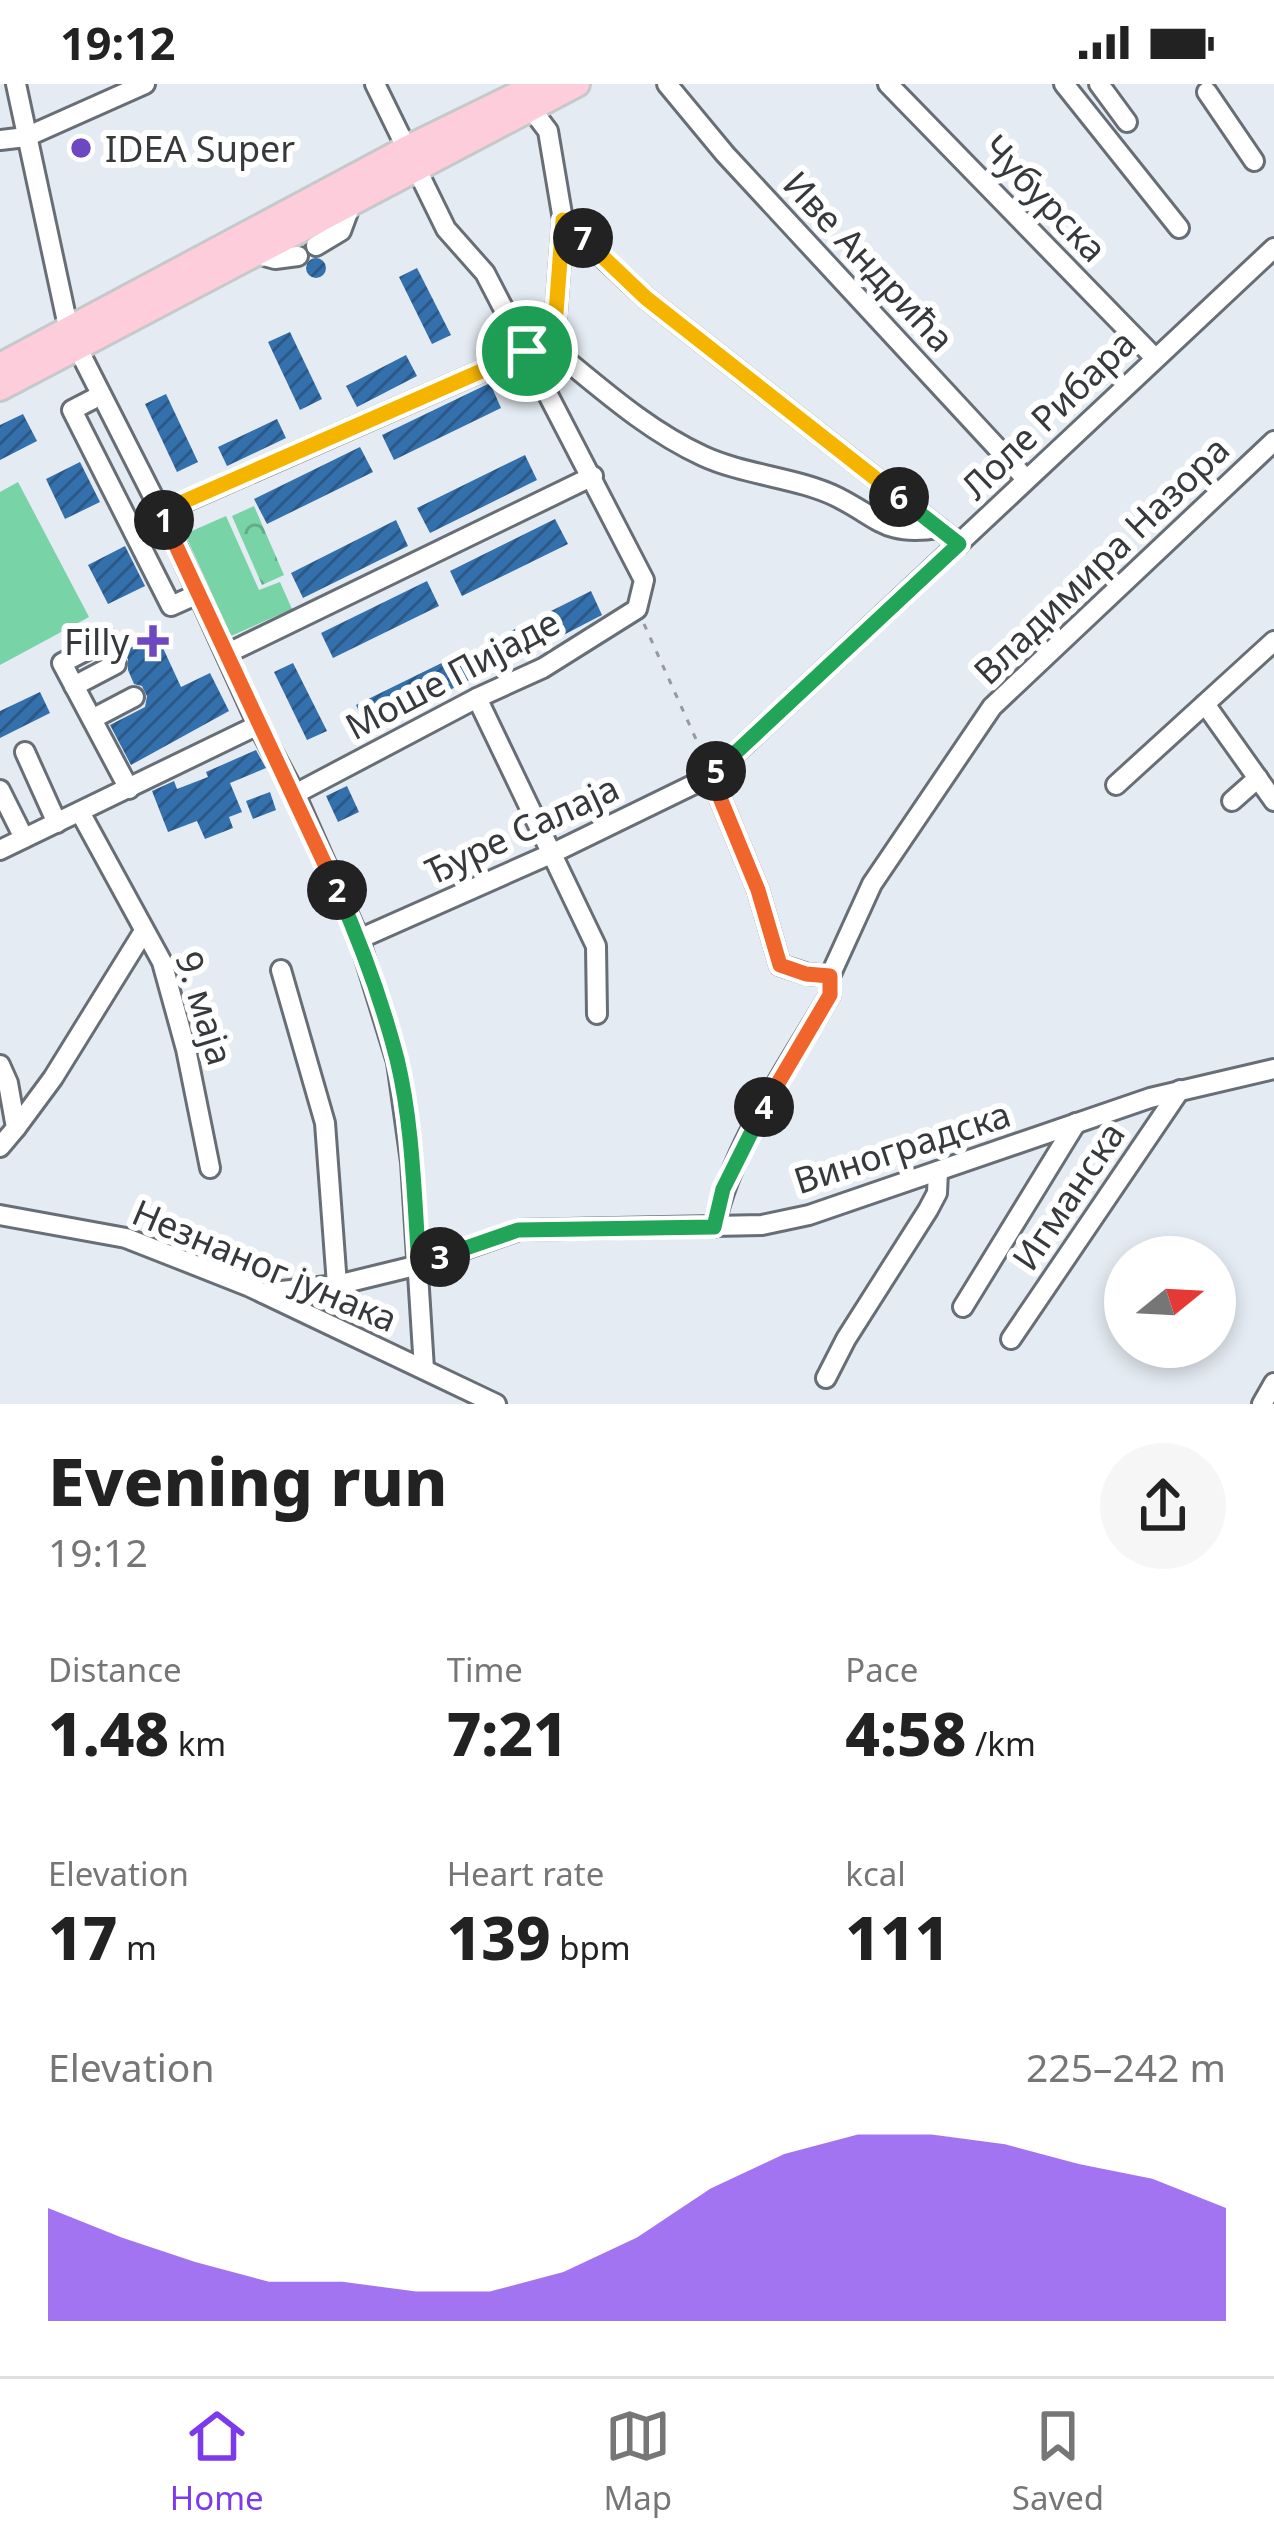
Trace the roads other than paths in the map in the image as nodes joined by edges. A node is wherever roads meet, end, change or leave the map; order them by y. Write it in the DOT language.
graph roads {
  1 [pos="16,84"];
  2 [pos="145,84"];
  3 [pos="375,84"];
  4 [pos="577,84"];
  5 [pos="668,84"];
  6 [pos="888,84"];
  7 [pos="1064,84"];
  8 [pos="1099,84"];
  9 [pos="1208,88"];
  10 [pos="526,94"];
  11 [pos="1127,122"];
  12 [pos="26,137"];
  13 [pos="0,140"];
  14 [pos="411,158"];
  15 [pos="1254,161"];
  16 [pos="351,204"];
  17 [pos="563,220"];
  18 [pos="1179,228"];
  19 [pos="1274,248"];
  20 [pos="256,254"];
  21 [pos="73,339"];
  22 [pos="536,347"];
  23 [pos="1154,357"];
  24 [pos="0,366"];
  25 [pos="0,388"];
  26 [pos="101,395"];
  27 [pos="1274,441"];
  28 [pos="593,476"];
  29 [pos="1026,479"];
  30 [pos="160,512"];
  31 [pos="939,528"];
  32 [pos="959,544"];
  33 [pos="198,594"];
  34 [pos="108,638"];
  35 [pos="1274,641"];
  36 [pos="226,654"];
  37 [pos="116,664"];
  38 [pos="74,686"];
  39 [pos="134,697"];
  40 [pos="477,698"];
  41 [pos="1205,704"];
  42 [pos="92,719"];
  43 [pos="258,725"];
  44 [pos="25,752"];
  45 [pos="711,776"];
  46 [pos="1258,778"];
  47 [pos="1116,785"];
  48 [pos="129,789"];
  49 [pos="0,790"];
  50 [pos="296,794"];
  51 [pos="1232,800"];
  52 [pos="1274,800"];
  53 [pos="80,812"];
  54 [pos="57,823"];
  55 [pos="23,838"];
  56 [pos="0,850"];
  57 [pos="554,853"];
  58 [pos="144,931"];
  59 [pos="358,939"];
  60 [pos="281,970"];
  61 [pos="830,976"];
  62 [pos="597,1014"];
  63 [pos="0,1065"];
  64 [pos="1274,1069"];
  65 [pos="1180,1090"];
  66 [pos="1076,1123"];
  67 [pos="16,1128"];
  68 [pos="0,1147"];
  69 [pos="210,1168"];
  70 [pos="938,1171"];
  71 [pos="0,1215"];
  72 [pos="714,1227"];
  73 [pos="419,1265"];
  74 [pos="337,1286"];
  75 [pos="262,1293"];
  76 [pos="963,1307"];
  77 [pos="1010,1340"];
  78 [pos="424,1369"];
  79 [pos="826,1378"];
  80 [pos="1274,1383"];
  81 [pos="496,1404"];
  82 [pos="1262,1404"];
  1 -- 12 [label="street"];
  2 -- 12 [label="street"];
  3 -- 14 [label="street"];
  4 -- 10 [label="main road"];
  5 -- 29 [label="street, Иве Андрића"];
  6 -- 23 [label="street, Чубурска"];
  7 -- 18 [label="street"];
  8 -- 11 [label="street"];
  9 -- 15 [label="street"];
  10 -- 14 [label="main road"];
  10 -- 17 [label="street"];
  12 -- 13 [label="street"];
  12 -- 21 [label="street"];
  14 -- 16 [label="main road"];
  14 -- 21 [label="main road"];
  14 -- 22 [label="street"];
  16 -- 20 [label="main road"];
  16 -- 20 [label="street"];
  17 -- 22 [label="street"];
  17 -- 31 [label="street"];
  19 -- 23 [label="street, Лоле Рибара"];
  20 -- 21 [label="main road"];
  21 -- 24 [label="main road"];
  21 -- 25 [label="main road"];
  21 -- 26 [label="street"];
  22 -- 28 [label="street"];
  22 -- 30 [label="street"];
  22 -- 31 [label="street"];
  23 -- 29 [label="street, Лоле Рибара"];
  26 -- 30 [label="street"];
  26 -- 33 [label="street"];
  27 -- 61 [label="street, Владимира Назора"];
  28 -- 36 [label="street"];
  28 -- 40 [label="street, Моше Пијаде"];
  29 -- 32 [label="street, Лоле Рибара"];
  30 -- 33 [label="street"];
  31 -- 32 [label="street"];
  32 -- 45 [label="street, Лоле Рибара"];
  33 -- 36 [label="street"];
  34 -- 38 [label="street"];
  35 -- 41 [label="street"];
  36 -- 43 [label="street"];
  37 -- 38 [label="street"];
  38 -- 42 [label="street"];
  39 -- 42 [label="street"];
  40 -- 50 [label="street, Моше Пијаде"];
  40 -- 57 [label="street"];
  41 -- 46 [label="street"];
  41 -- 47 [label="street"];
  42 -- 48 [label="street"];
  43 -- 48 [label="street"];
  43 -- 50 [label="street"];
  44 -- 54 [label="street"];
  45 -- 57 [label="street, Ђуре Салаја"];
  45 -- 61 [label="street"];
  46 -- 51 [label="street"];
  46 -- 52 [label="street"];
  48 -- 53 [label="street"];
  49 -- 55 [label="street"];
  50 -- 59 [label="street"];
  53 -- 54 [label="street"];
  53 -- 58 [label="street, 9. маја"];
  54 -- 55 [label="street"];
  55 -- 56 [label="street"];
  57 -- 59 [label="street, Ђуре Салаја"];
  57 -- 62 [label="street"];
  58 -- 67 [label="street"];
  58 -- 69 [label="street, 9. маја"];
  59 -- 73 [label="street"];
  60 -- 74 [label="street"];
  61 -- 72 [label="street, Владимира Назора"];
  63 -- 67 [label="street"];
  64 -- 65 [label="street, Виноградска"];
  65 -- 66 [label="street, Виноградска"];
  65 -- 77 [label="street, Игманска"];
  66 -- 70 [label="street, Виноградска"];
  66 -- 76 [label="street"];
  67 -- 68 [label="street"];
  70 -- 72 [label="street, Виноградска"];
  70 -- 79 [label="street"];
  71 -- 75 [label="street, Незнаног јунака"];
  72 -- 73 [label="street, Виноградска"];
  73 -- 74 [label="street, Виноградска"];
  73 -- 78 [label="street"];
  74 -- 75 [label="street, Виноградска"];
  75 -- 78 [label="street, Незнаног јунака"];
  78 -- 81 [label="street, Незнаног јунака"];
  80 -- 82 [label="street"];
}
